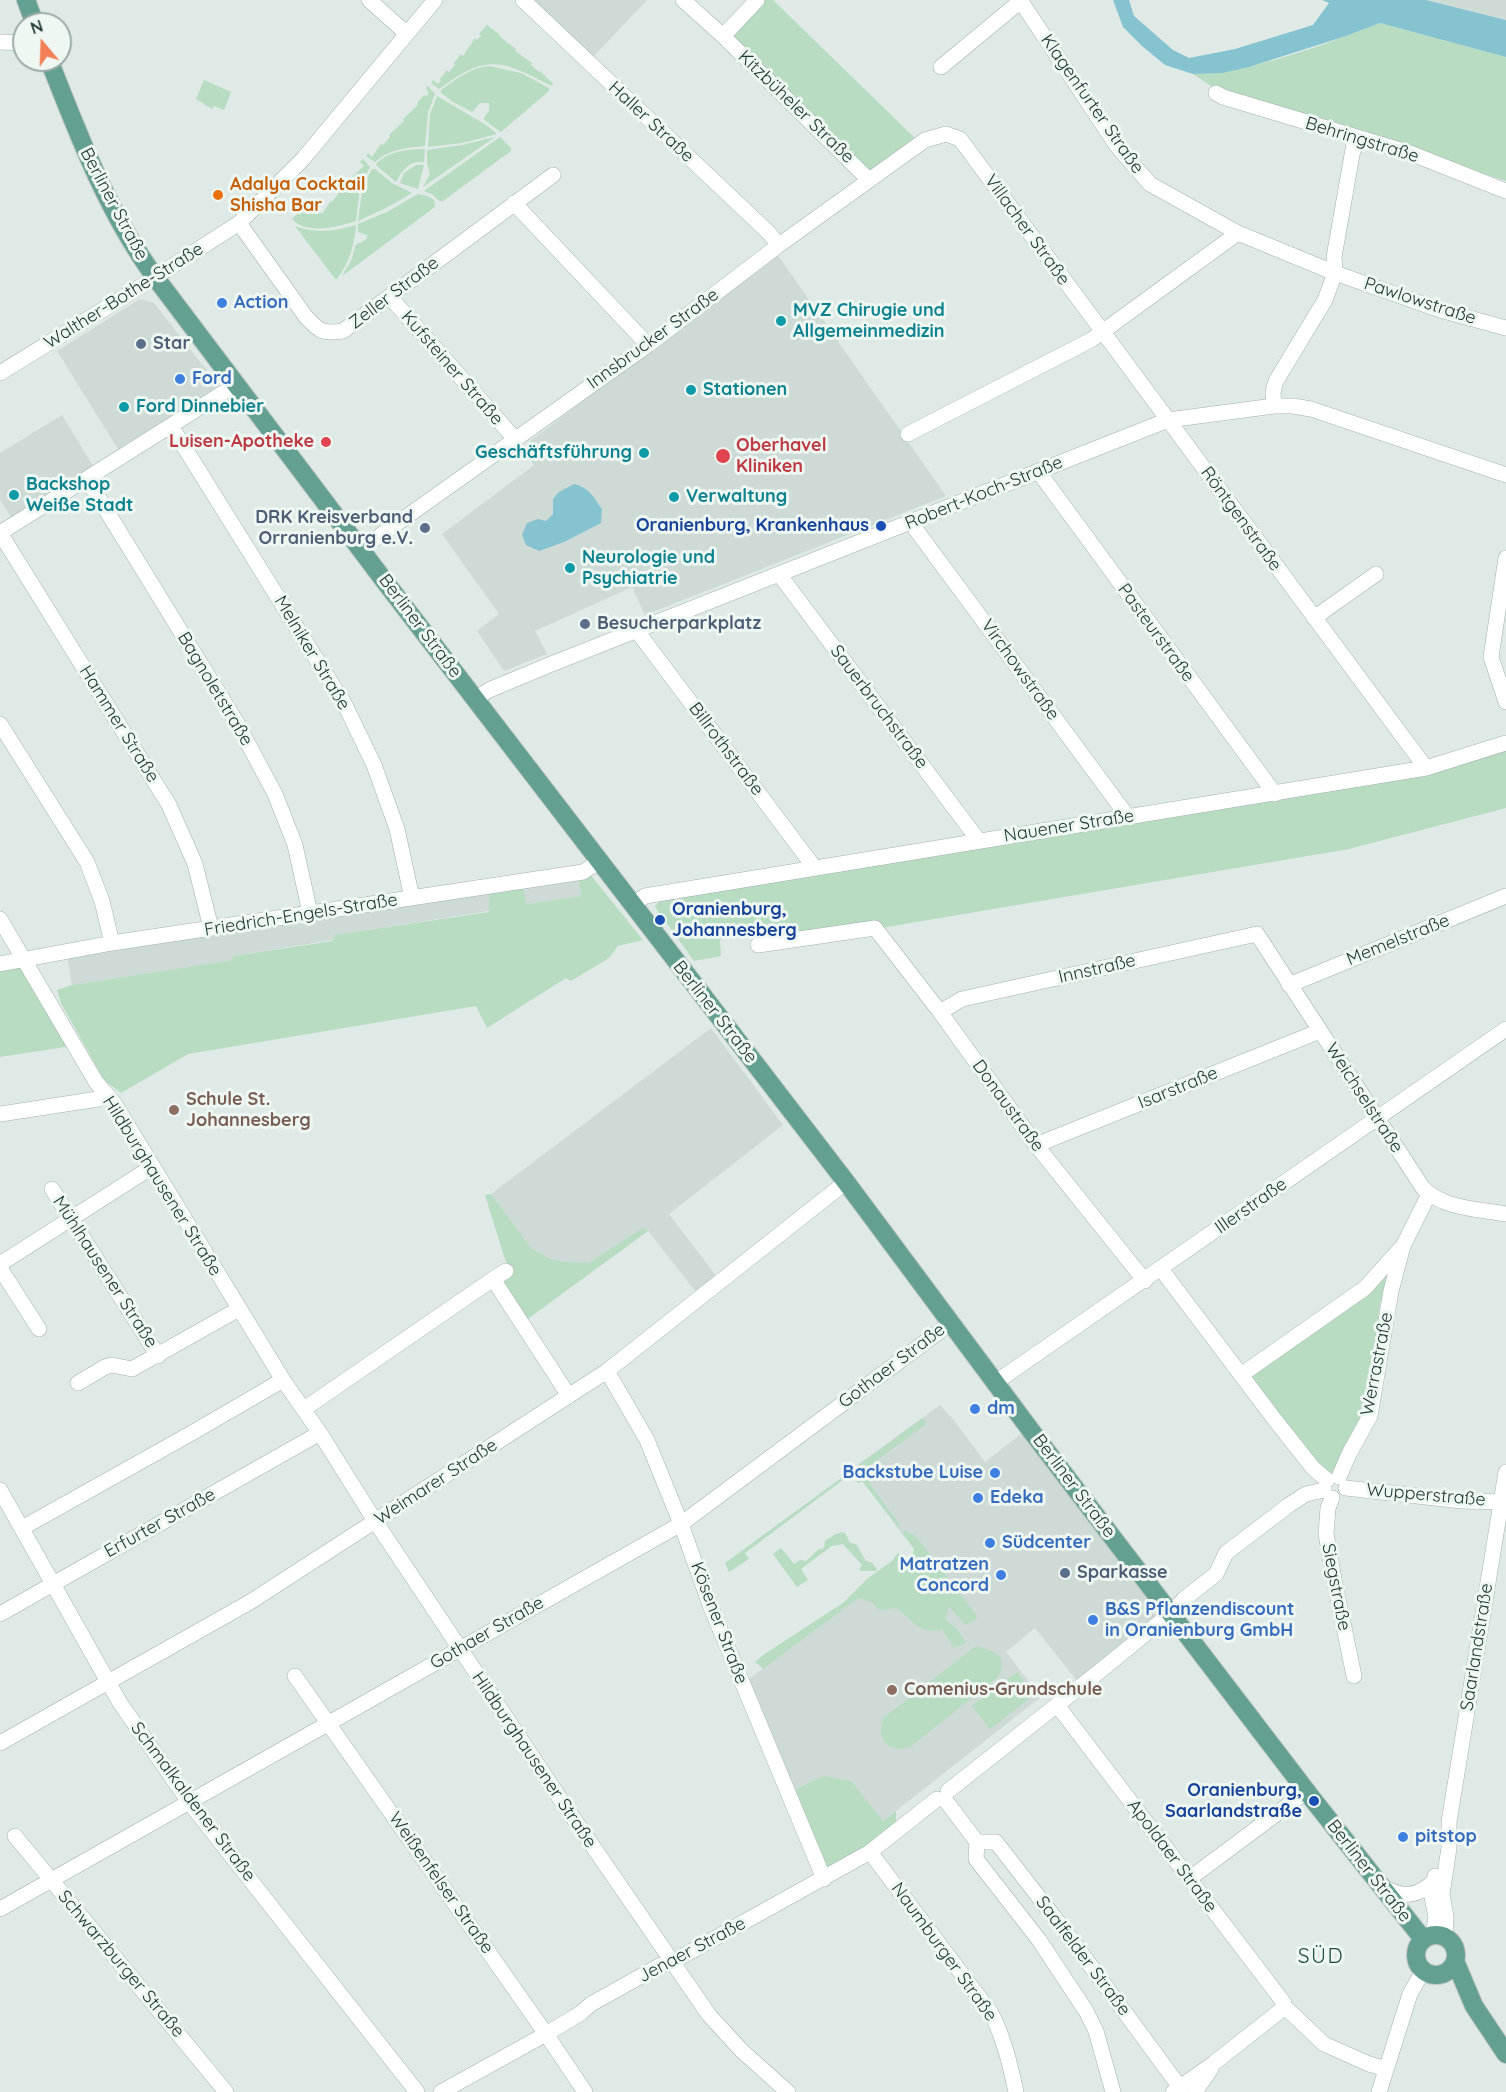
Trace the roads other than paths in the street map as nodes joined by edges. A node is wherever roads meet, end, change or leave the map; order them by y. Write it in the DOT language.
graph roads {
  1 [pos="369,0"];
  2 [pos="435,0"];
  3 [pos="523,0"];
  4 [pos="683,0"];
  5 [pos="757,0"];
  6 [pos="1021,0"];
  7 [pos="406,33"];
  8 [pos="723,36"];
  9 [pos="941,67"];
  10 [pos="54,72"];
  11 [pos="1216,93"];
  12 [pos="946,134"];
  13 [pos="1355,138"];
  14 [pos="553,175"];
  15 [pos="869,180"];
  16 [pos="1506,191"];
  17 [pos="514,203"];
  18 [pos="239,223"];
  19 [pos="1238,233"];
  20 [pos="779,245"];
  21 [pos="1335,273"];
  22 [pos="155,277"];
  23 [pos="390,297"];
  24 [pos="1506,328"];
  25 [pos="1103,332"];
  26 [pos="648,345"];
  27 [pos="0,373"];
  28 [pos="237,384"];
  29 [pos="1274,406"];
  30 [pos="1168,420"];
  31 [pos="171,426"];
  32 [pos="908,434"];
  33 [pos="515,439"];
  34 [pos="1038,471"];
  35 [pos="1506,475"];
  36 [pos="87,479"];
  37 [pos="911,523"];
  38 [pos="2,528"];
  39 [pos="362,549"];
  40 [pos="1506,558"];
  41 [pos="779,574"];
  42 [pos="1376,574"];
  43 [pos="1314,618"];
  44 [pos="637,631"];
  45 [pos="475,699"];
  46 [pos="1506,702"];
  47 [pos="0,724"];
  48 [pos="1506,743"];
  49 [pos="1426,768"];
  50 [pos="1275,794"];
  51 [pos="1128,817"];
  52 [pos="979,841"];
  53 [pos="600,861"];
  54 [pos="814,867"];
  55 [pos="1506,896"];
  56 [pos="412,898"];
  57 [pos="633,905"];
  58 [pos="310,913"];
  59 [pos="0,919"];
  60 [pos="212,928"];
  61 [pos="1257,934"];
  62 [pos="112,943"];
  63 [pos="758,945"];
  64 [pos="25,959"];
  65 [pos="0,964"];
  66 [pos="1289,985"];
  67 [pos="940,1012"];
  68 [pos="1506,1029"];
  69 [pos="1320,1031"];
  70 [pos="105,1094"];
  71 [pos="0,1114"];
  72 [pos="1375,1118"];
  73 [pos="1036,1145"];
  74 [pos="152,1167"];
  75 [pos="846,1182"];
  76 [pos="52,1189"];
  77 [pos="1429,1194"];
  78 [pos="1506,1214"];
  79 [pos="71,1219"];
  80 [pos="1403,1246"];
  81 [pos="0,1266"];
  82 [pos="1161,1269"];
  83 [pos="1145,1281"];
  84 [pos="239,1309"];
  85 [pos="952,1322"];
  86 [pos="39,1329"];
  87 [pos="158,1356"];
  88 [pos="607,1371"];
  89 [pos="1241,1375"];
  90 [pos="283,1380"];
  91 [pos="996,1382"];
  92 [pos="78,1383"];
  93 [pos="569,1396"];
  94 [pos="304,1409"];
  95 [pos="320,1433"];
  96 [pos="1506,1472"];
  97 [pos="1334,1486"];
  98 [pos="2,1498"];
  99 [pos="1504,1502"];
  100 [pos="375,1521"];
  101 [pos="681,1524"];
  102 [pos="22,1528"];
  103 [pos="53,1584"];
  104 [pos="1171,1612"];
  105 [pos="0,1614"];
  106 [pos="460,1648"];
  107 [pos="295,1676"];
  108 [pos="1354,1676"];
  109 [pos="107,1682"];
  110 [pos="1057,1705"];
  111 [pos="329,1724"];
  112 [pos="0,1743"];
  113 [pos="1307,1791"];
  114 [pos="944,1797"];
  115 [pos="189,1802"];
  116 [pos="1449,1822"];
  117 [pos="15,1836"];
  118 [pos="977,1842"];
  119 [pos="870,1852"];
  120 [pos="824,1879"];
  121 [pos="1189,1879"];
  122 [pos="1435,1880"];
  123 [pos="51,1881"];
  124 [pos="1380,1886"];
  125 [pos="0,1909"];
  126 [pos="1434,1937"];
  127 [pos="672,1962"];
  128 [pos="1449,1967"];
  129 [pos="1423,1971"];
  130 [pos="1285,2007"];
  131 [pos="546,2034"];
  132 [pos="1506,2054"];
  133 [pos="1214,2063"];
  134 [pos="1386,2069"];
  135 [pos="1177,2090"];
  136 [pos="226,2092"];
  137 [pos="417,2092"];
  138 [pos="441,2092"];
  139 [pos="585,2092"];
  140 [pos="788,2092"];
  141 [pos="1016,2092"];
  142 [pos="1113,2092"];
  143 [pos="1196,2092"];
  144 [pos="1379,2092"];
  1 -- 7 [label="street"];
  2 -- 7 [label="street, Walther-Bothe-Straße"];
  3 -- 20 [label="street, Haller Straße"];
  4 -- 8 [label="street, Kitzbüheler Straße"];
  5 -- 8 [label="street, Kitzbüheler Straße"];
  6 -- 9 [label="street, Klagenfurter Straße"];
  6 -- 19 [label="street, Klagenfurter Straße"];
  7 -- 18 [label="street, Walther-Bothe-Straße"];
  8 -- 15 [label="street, Kitzbüheler Straße"];
  10 -- 22 [label="main road, Berliner Straße"];
  11 -- 13 [label="street, Behringstraße"];
  12 -- 15 [label="street, Innsbrucker Straße"];
  12 -- 25 [label="street, Villacher Straße"];
  13 -- 16 [label="street, Behringstraße"];
  13 -- 21 [label="street"];
  14 -- 17 [label="street, Zeller Straße"];
  15 -- 20 [label="street, Innsbrucker Straße"];
  17 -- 23 [label="street, Zeller Straße"];
  17 -- 26 [label="street"];
  18 -- 22 [label="street, Walther-Bothe-Straße"];
  18 -- 23 [label="street, Zeller Straße"];
  19 -- 21 [label="street, Klagenfurter Straße"];
  19 -- 25 [label="street"];
  20 -- 26 [label="street, Innsbrucker Straße"];
  21 -- 24 [label="street, Pawlowstraße"];
  21 -- 29 [label="street"];
  22 -- 27 [label="street, Walther-Bothe-Straße"];
  22 -- 28 [label="main road, Berliner Straße"];
  23 -- 33 [label="street, Kufsteiner Straße"];
  25 -- 30 [label="street, Villacher Straße"];
  25 -- 32 [label="street"];
  26 -- 33 [label="street, Innsbrucker Straße"];
  28 -- 31 [label="street"];
  28 -- 39 [label="main road, Berliner Straße"];
  29 -- 30 [label="street, Robert-Koch-Straße"];
  29 -- 35 [label="street, Robert-Koch-Straße"];
  30 -- 34 [label="street, Robert-Koch-Straße"];
  30 -- 43 [label="street, Röntgenstraße"];
  31 -- 36 [label="street"];
  31 -- 56 [label="street, Melniker Straße"];
  33 -- 39 [label="street, Innsbrucker Straße"];
  34 -- 37 [label="street, Robert-Koch-Straße"];
  34 -- 50 [label="street, Pasteurstraße"];
  36 -- 38 [label="street"];
  36 -- 58 [label="street, Bagnoletstraße"];
  37 -- 41 [label="street, Robert-Koch-Straße"];
  37 -- 51 [label="street, Virchowstraße"];
  38 -- 60 [label="street, Hammer Straße"];
  39 -- 45 [label="main road, Berliner Straße"];
  40 -- 46 [label="street"];
  41 -- 44 [label="street, Robert-Koch-Straße"];
  41 -- 52 [label="street, Sauerbruchstraße"];
  42 -- 43 [label="street"];
  43 -- 49 [label="street, Röntgenstraße"];
  44 -- 45 [label="street, Robert-Koch-Straße"];
  44 -- 54 [label="street, Billrothstraße"];
  45 -- 53 [label="main road, Berliner Straße"];
  47 -- 62 [label="street"];
  48 -- 49 [label="street, Nauener Straße"];
  49 -- 50 [label="street, Nauener Straße"];
  50 -- 51 [label="street, Nauener Straße"];
  51 -- 52 [label="street, Nauener Straße"];
  52 -- 54 [label="street, Nauener Straße"];
  53 -- 56 [label="street, Friedrich-Engels-Straße"];
  53 -- 57 [label="main road, Berliner Straße"];
  54 -- 57 [label="street, Nauener Straße"];
  55 -- 66 [label="street, Memelstraße"];
  56 -- 58 [label="street, Friedrich-Engels-Straße"];
  57 -- 75 [label="main road, Berliner Straße"];
  58 -- 60 [label="street, Friedrich-Engels-Straße"];
  59 -- 64 [label="street, Hildburghausener Straße"];
  60 -- 62 [label="street, Friedrich-Engels-Straße"];
  61 -- 66 [label="street, Weichselstraße"];
  61 -- 67 [label="street, Innstraße"];
  62 -- 64 [label="street, Friedrich-Engels-Straße"];
  63 -- 67 [label="street, Donaustraße"];
  64 -- 65 [label="street, Friedrich-Engels-Straße"];
  64 -- 70 [label="street, Hildburghausener Straße"];
  66 -- 69 [label="street, Weichselstraße"];
  67 -- 73 [label="street, Donaustraße"];
  68 -- 72 [label="street, Illerstraße"];
  69 -- 72 [label="street, Weichselstraße"];
  69 -- 73 [label="street, Isarstraße"];
  70 -- 71 [label="street"];
  70 -- 74 [label="street, Hildburghausener Straße"];
  72 -- 77 [label="street, Weichselstraße"];
  72 -- 82 [label="street, Illerstraße"];
  73 -- 83 [label="street, Donaustraße"];
  74 -- 79 [label="street"];
  74 -- 84 [label="street, Hildburghausener Straße"];
  75 -- 85 [label="main road, Berliner Straße"];
  75 -- 88 [label="street, Weimarer Straße"];
  76 -- 79 [label="street, Mühlhausener Straße"];
  77 -- 78 [label="street"];
  77 -- 80 [label="street, Werrastraße"];
  79 -- 81 [label="street"];
  79 -- 87 [label="street, Mühlhausener Straße"];
  80 -- 89 [label="street, Werrastraße"];
  80 -- 97 [label="street, Werrastraße"];
  81 -- 86 [label="street"];
  82 -- 83 [label="street, Illerstraße"];
  82 -- 89 [label="street"];
  83 -- 91 [label="street, Illerstraße"];
  84 -- 87 [label="street"];
  84 -- 90 [label="street, Hildburghausener Straße"];
  85 -- 91 [label="main road, Berliner Straße"];
  85 -- 101 [label="street, Gothaer Straße"];
  87 -- 92 [label="street"];
  88 -- 93 [label="street, Weimarer Straße"];
  88 -- 101 [label="street, Kösener Straße"];
  89 -- 97 [label="street"];
  90 -- 94 [label="street, Hildburghausener Straße"];
  90 -- 102 [label="street"];
  91 -- 104 [label="main road, Berliner Straße"];
  93 -- 94 [label="street"];
  93 -- 100 [label="street, Weimarer Straße"];
  94 -- 95 [label="street, Hildburghausener Straße"];
  95 -- 100 [label="street, Hildburghausener Straße"];
  95 -- 103 [label="street, Erfurter Straße"];
  96 -- 99 [label="street, Saarlandstraße"];
  97 -- 99 [label="street, Wupperstraße"];
  97 -- 104 [label="street, Wupperstraße"];
  97 -- 108 [label="street, Siegstraße"];
  98 -- 102 [label="street, Schmalkaldener Straße"];
  99 -- 116 [label="street, Saarlandstraße"];
  100 -- 106 [label="street, Hildburghausener Straße"];
  100 -- 109 [label="street, Weimarer Straße"];
  101 -- 106 [label="street, Gothaer Straße"];
  101 -- 120 [label="street, Kösener Straße"];
  102 -- 103 [label="street, Schmalkaldener Straße"];
  103 -- 105 [label="street, Erfurter Straße"];
  103 -- 109 [label="street, Schmalkaldener Straße"];
  104 -- 110 [label="street, Jenaer Straße"];
  104 -- 113 [label="main road, Berliner Straße"];
  106 -- 111 [label="street, Gothaer Straße"];
  106 -- 127 [label="street, Hildburghausener Straße"];
  107 -- 111 [label="street, Weißenfelser Straße"];
  109 -- 112 [label="street, Weimarer Straße"];
  109 -- 115 [label="street, Schmalkaldener Straße"];
  110 -- 114 [label="street, Jenaer Straße"];
  110 -- 121 [label="street, Apoldaer Straße"];
  111 -- 115 [label="street, Gothaer Straße"];
  111 -- 131 [label="street, Weißenfelser Straße"];
  113 -- 121 [label="street"];
  113 -- 124 [label="main road, Berliner Straße"];
  114 -- 118 [label="street, Saalfelder Straße"];
  114 -- 119 [label="street, Jenaer Straße"];
  115 -- 123 [label="street, Gothaer Straße"];
  115 -- 137 [label="street, Schmalkaldener Straße"];
  116 -- 122 [label="street, Saarlandstraße"];
  116 -- 126 [label="street, Saarlandstraße"];
  117 -- 123 [label="street, Schwarzburger Straße"];
  118 -- 135 [label="street, Saalfelder Straße"];
  118 -- 142 [label="street, Saalfelder Straße"];
  119 -- 120 [label="street, Jenaer Straße"];
  119 -- 141 [label="street, Naumburger Straße"];
  120 -- 127 [label="street, Jenaer Straße"];
  121 -- 130 [label="street, Apoldaer Straße"];
  122 -- 124 [label="street"];
  122 -- 126 [label="street, Saarlandstraße"];
  123 -- 125 [label="street, Gothaer Straße"];
  123 -- 136 [label="street, Schwarzburger Straße"];
  124 -- 126 [label="main road, Berliner Straße"];
  126 -- 128 [label="main road"];
  126 -- 129 [label="main road"];
  127 -- 131 [label="street, Jenaer Straße"];
  127 -- 140 [label="street, Hildburghausener Straße"];
  128 -- 129 [label="main road"];
  128 -- 132 [label="main road"];
  129 -- 134 [label="street"];
  130 -- 133 [label="street"];
  130 -- 134 [label="street, Apoldaer Straße"];
  131 -- 138 [label="street, Jenaer Straße"];
  131 -- 139 [label="street, Weißenfelser Straße"];
  133 -- 135 [label="street"];
  133 -- 143 [label="street"];
  134 -- 144 [label="street"];
}
